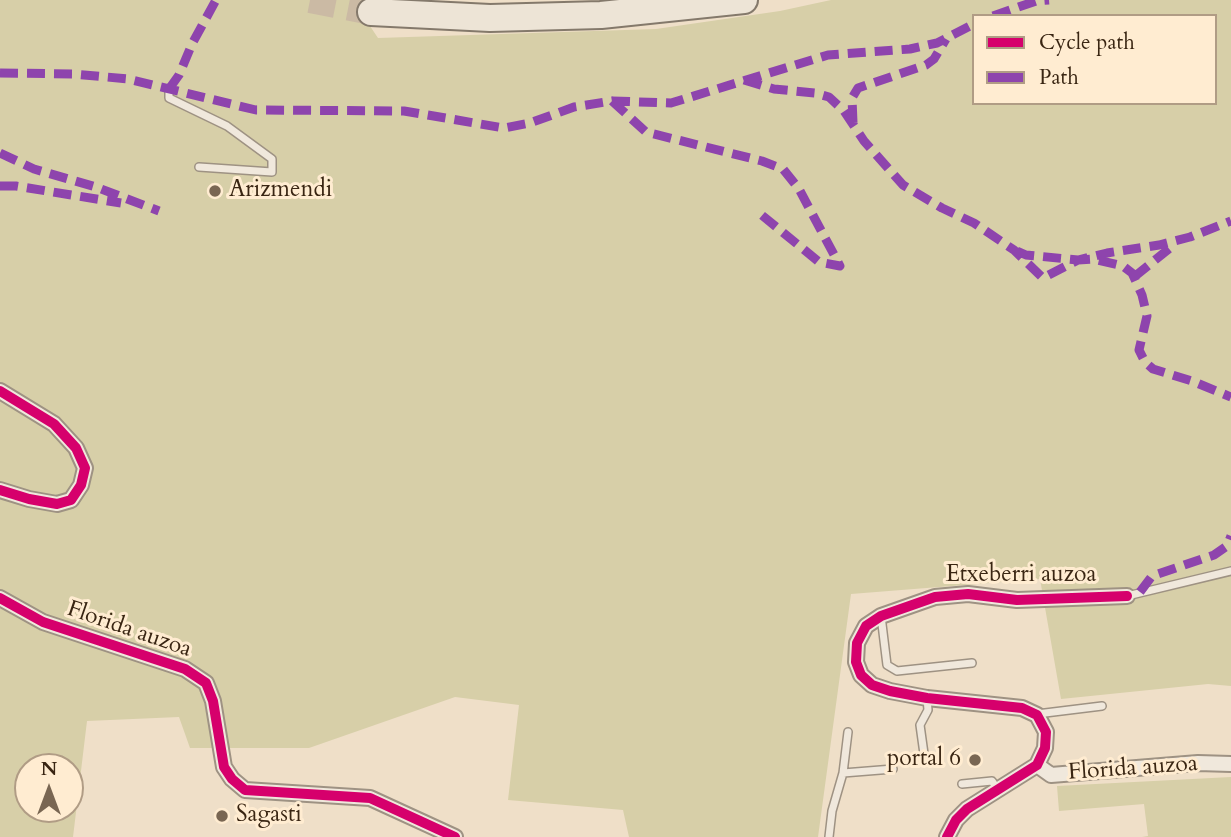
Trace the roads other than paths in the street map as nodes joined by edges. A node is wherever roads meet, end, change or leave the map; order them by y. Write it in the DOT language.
graph roads {
  1 [pos="744,0"];
  2 [pos="370,12"];
  3 [pos="169,89"];
  4 [pos="200,167"];
  5 [pos="0,391"];
  6 [pos="0,489"];
  7 [pos="1231,571"];
  8 [pos="1128,596"];
  9 [pos="0,598"];
  10 [pos="881,616"];
  11 [pos="972,663"];
  12 [pos="927,698"];
  13 [pos="1102,706"];
  14 [pos="1037,715"];
  15 [pos="848,732"];
  16 [pos="925,761"];
  17 [pos="1231,764"];
  18 [pos="1037,765"];
  19 [pos="893,769"];
  20 [pos="843,773"];
  21 [pos="962,783"];
  22 [pos="998,790"];
  23 [pos="455,837"];
  24 [pos="829,837"];
  25 [pos="947,837"];
  1 -- 2 [label="highway"];
  3 -- 4 [label="lane"];
  5 -- 6 [label="street"];
  7 -- 8 [label="lane"];
  8 -- 10 [label="street, Etxeberri auzoa"];
  9 -- 23 [label="street, Florida auzoa"];
  10 -- 11 [label="lane"];
  10 -- 12 [label="street, Etxeberri auzoa"];
  12 -- 14 [label="street, Etxeberri auzoa"];
  12 -- 16 [label="lane"];
  13 -- 14 [label="lane"];
  14 -- 18 [label="street"];
  15 -- 20 [label="lane"];
  17 -- 18 [label="street, Florida auzoa"];
  18 -- 22 [label="street"];
  19 -- 20 [label="lane"];
  20 -- 24 [label="lane"];
  21 -- 22 [label="lane"];
  22 -- 25 [label="street"];
}
